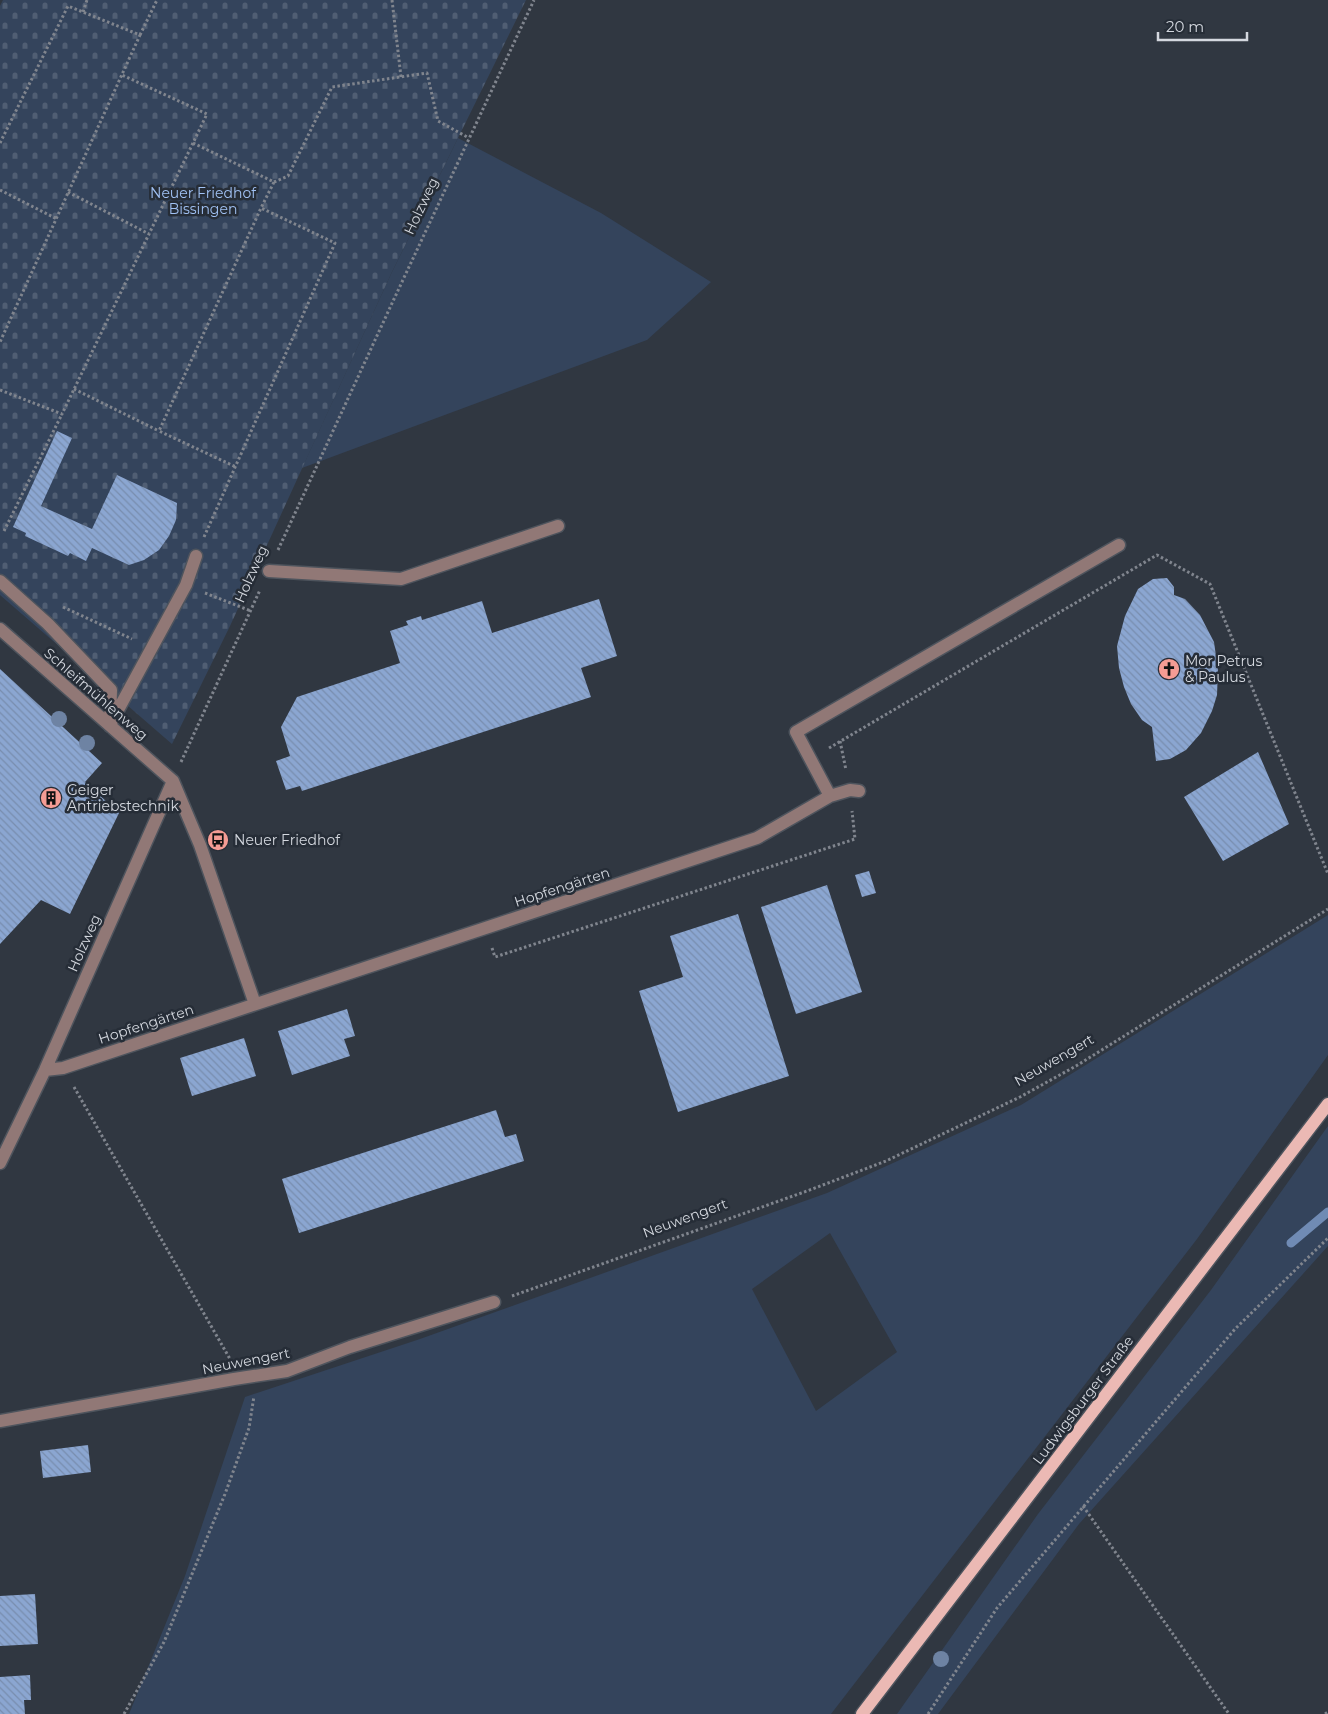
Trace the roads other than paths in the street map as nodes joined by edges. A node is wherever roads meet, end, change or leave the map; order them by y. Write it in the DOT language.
graph roads {
  1 [pos="558,526"];
  2 [pos="1119,545"];
  3 [pos="196,556"];
  4 [pos="269,571"];
  5 [pos="0,581"];
  6 [pos="0,629"];
  7 [pos="110,726"];
  8 [pos="173,781"];
  9 [pos="859,791"];
  10 [pos="830,796"];
  11 [pos="255,1004"];
  12 [pos="45,1070"];
  13 [pos="1328,1104"];
  14 [pos="0,1162"];
  15 [pos="494,1302"];
  16 [pos="0,1421"];
  17 [pos="862,1714"];
  1 -- 4 [label="street"];
  2 -- 10 [label="street"];
  3 -- 7 [label="street"];
  5 -- 7 [label="street"];
  6 -- 7 [label="street, Schleifmühlenweg"];
  7 -- 8 [label="street, Schleifmühlenweg"];
  8 -- 11 [label="street"];
  8 -- 12 [label="street, Holzweg"];
  9 -- 10 [label="street, Hopfengärten"];
  10 -- 11 [label="street, Hopfengärten"];
  11 -- 12 [label="street, Hopfengärten"];
  12 -- 14 [label="street, Holzweg"];
  13 -- 17 [label="main road, Ludwigsburger Straße"];
  15 -- 16 [label="street, Neuwengert"];
}
